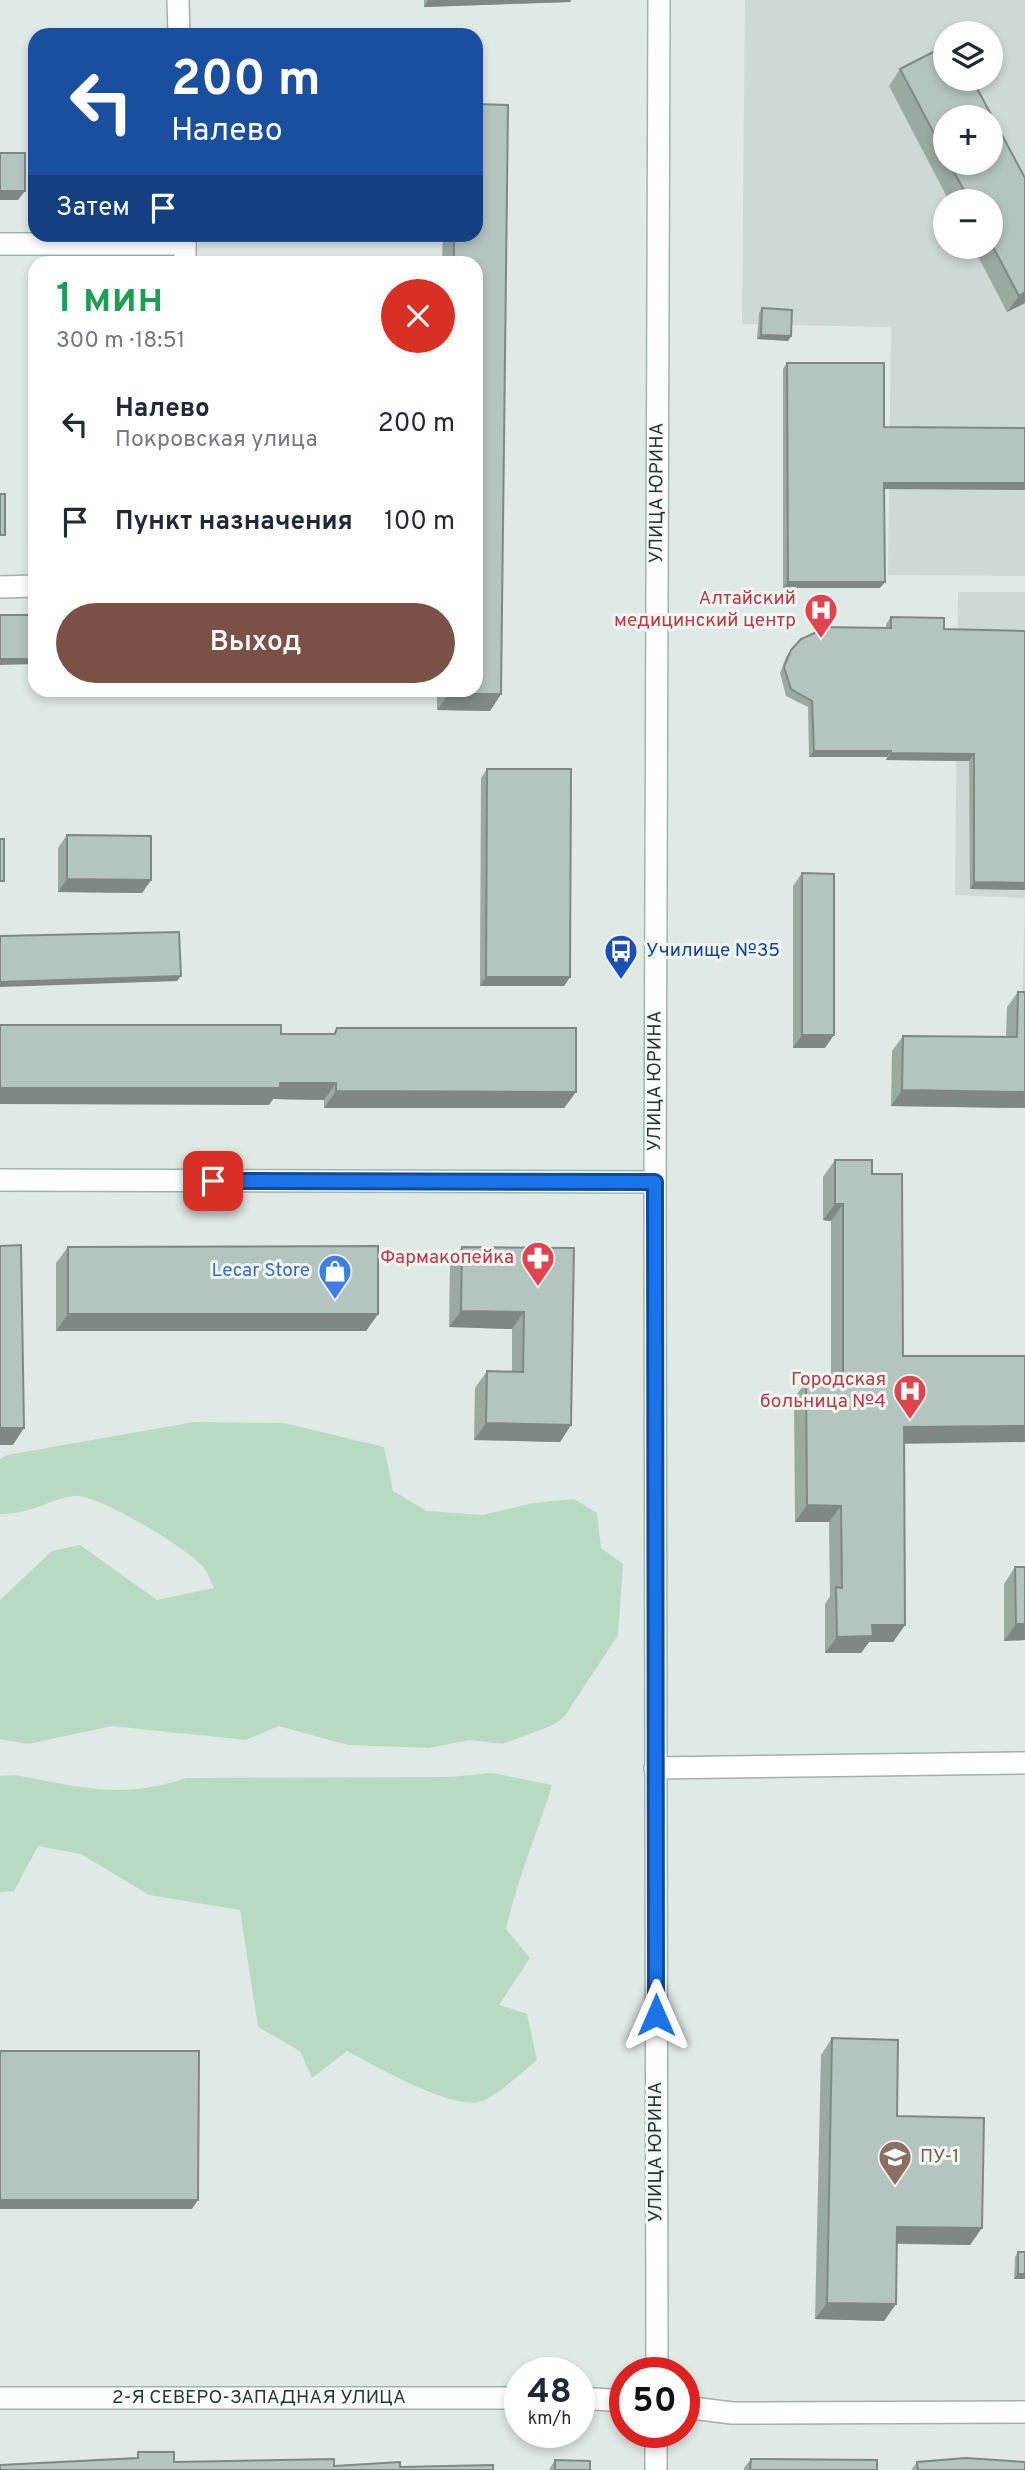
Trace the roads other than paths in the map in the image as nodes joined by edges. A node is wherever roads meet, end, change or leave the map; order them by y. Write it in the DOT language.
graph roads {
  1 [pos="178,0"];
  2 [pos="659,0"];
  3 [pos="179,28"];
  4 [pos="0,244"];
  5 [pos="185,247"];
  6 [pos="28,586"];
  7 [pos="0,587"];
  8 [pos="0,1180"];
  9 [pos="655,1182"];
  10 [pos="1025,1763"];
  11 [pos="655,1768"];
  12 [pos="657,2357"];
  13 [pos="0,2398"];
  14 [pos="504,2398"];
  15 [pos="700,2409"];
  16 [pos="1025,2412"];
  17 [pos="656,2448"];
  18 [pos="656,2470"];
  1 -- 3 [label="main road"];
  2 -- 9 [label="main road, УЛИЦА ЮРИНА"];
  4 -- 5 [label="main road"];
  6 -- 7 [label="main road"];
  8 -- 9 [label="main road"];
  9 -- 11 [label="main road, УЛИЦА ЮРИНА"];
  10 -- 11 [label="main road"];
  11 -- 12 [label="main road, УЛИЦА ЮРИНА"];
  13 -- 14 [label="main road, 2-Я СЕВЕРО-ЗАПАДНАЯ УЛИЦА"];
  15 -- 16 [label="main road"];
  17 -- 18 [label="main road"];
}
